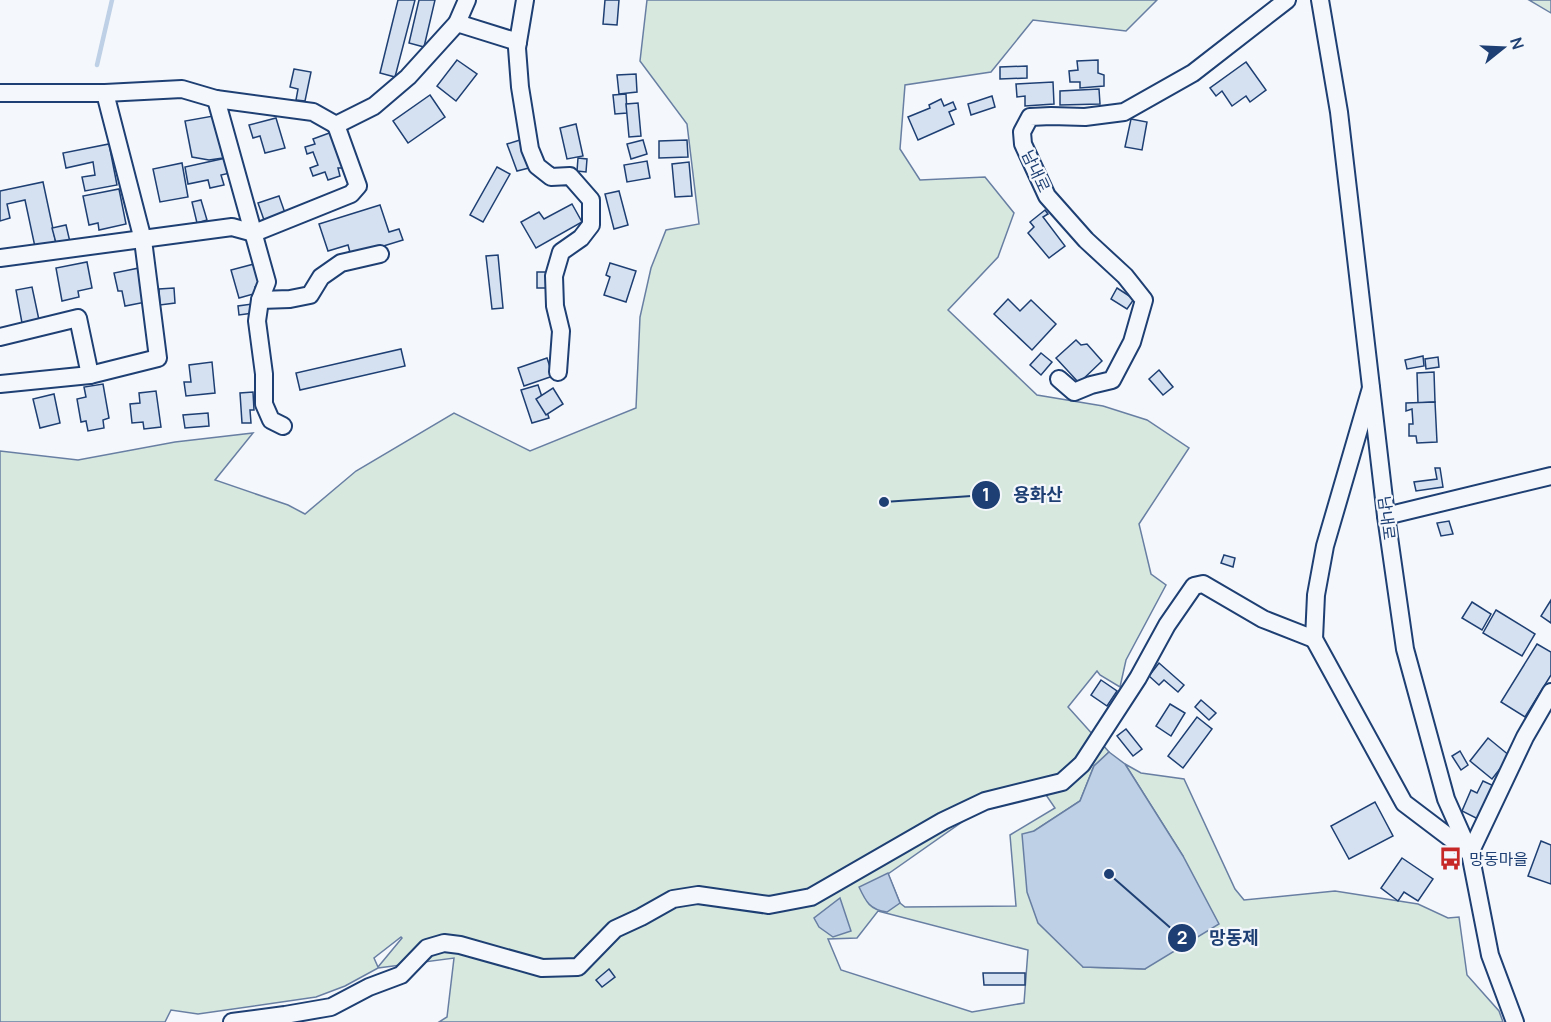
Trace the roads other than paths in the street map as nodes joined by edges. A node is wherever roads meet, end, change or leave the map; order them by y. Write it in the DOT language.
graph roads {
  1 [pos="467,0"];
  2 [pos="525,0"];
  3 [pos="1287,0"];
  4 [pos="1320,0"];
  5 [pos="457,23"];
  6 [pos="518,42"];
  7 [pos="0,93"];
  8 [pos="105,93"];
  9 [pos="216,99"];
  10 [pos="336,125"];
  11 [pos="254,233"];
  12 [pos="143,240"];
  13 [pos="380,254"];
  14 [pos="0,258"];
  15 [pos="260,300"];
  16 [pos="0,337"];
  17 [pos="558,372"];
  18 [pos="90,375"];
  19 [pos="1059,379"];
  20 [pos="0,384"];
  21 [pos="1371,388"];
  22 [pos="283,426"];
  23 [pos="1551,476"];
  24 [pos="1386,516"];
  25 [pos="1314,639"];
  26 [pos="1551,692"];
  27 [pos="1470,853"];
  28 [pos="232,1022"];
  29 [pos="1515,1022"];
  1 -- 5 [label="street"];
  2 -- 6 [label="street"];
  3 -- 19 [label="street, 남내로"];
  4 -- 21 [label="street, 남내로"];
  5 -- 6 [label="street"];
  5 -- 10 [label="street"];
  6 -- 17 [label="street"];
  7 -- 8 [label="street"];
  8 -- 9 [label="street"];
  8 -- 12 [label="street"];
  9 -- 10 [label="street"];
  9 -- 11 [label="street"];
  10 -- 11 [label="street"];
  11 -- 12 [label="street"];
  11 -- 15 [label="street"];
  12 -- 14 [label="street"];
  12 -- 18 [label="street"];
  13 -- 15 [label="street"];
  15 -- 22 [label="street"];
  16 -- 18 [label="street"];
  18 -- 20 [label="street"];
  21 -- 24 [label="street, 남내로"];
  21 -- 25 [label="street"];
  23 -- 24 [label="street"];
  24 -- 27 [label="street, 남내로"];
  25 -- 27 [label="street"];
  25 -- 28 [label="street"];
  26 -- 27 [label="street"];
  27 -- 29 [label="street, 남내로"];
}
